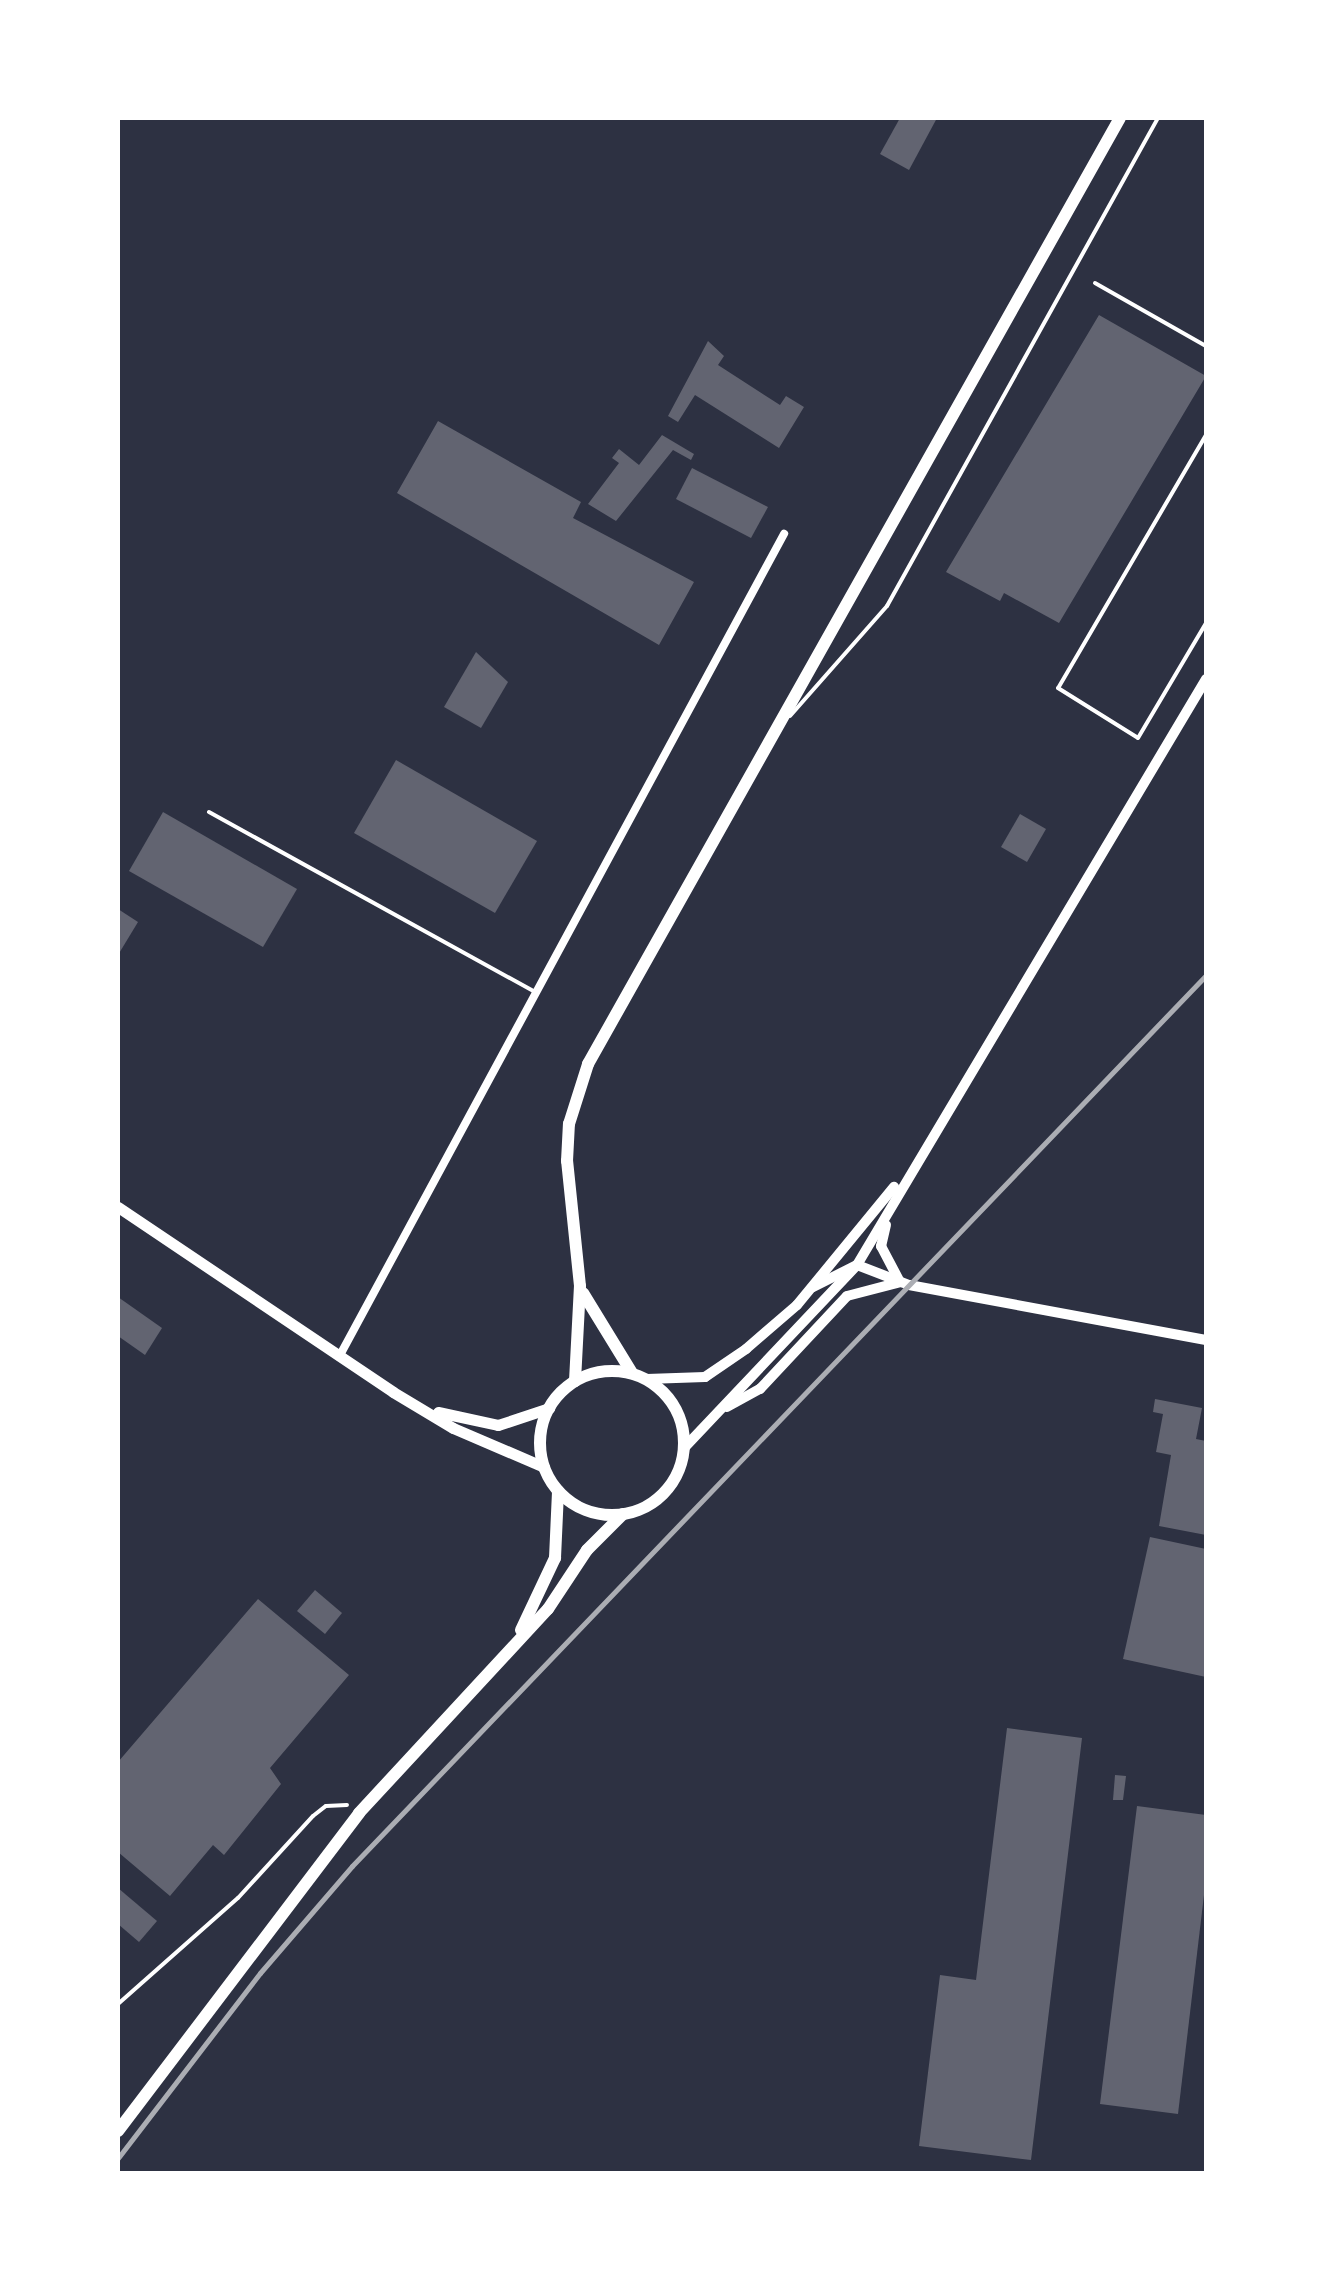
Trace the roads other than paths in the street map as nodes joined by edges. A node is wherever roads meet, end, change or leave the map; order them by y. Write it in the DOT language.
graph roads {
  1 [pos="1120,118"];
  2 [pos="1158,118"];
  3 [pos="1095,283"];
  4 [pos="1206,346"];
  5 [pos="1206,436"];
  6 [pos="784,534"];
  7 [pos="1206,623"];
  8 [pos="1206,679"];
  9 [pos="773,734"];
  10 [pos="210,812"];
  11 [pos="533,991"];
  12 [pos="914,1164"];
  13 [pos="118,1207"];
  14 [pos="857,1265"];
  15 [pos="900,1282"];
  16 [pos="580,1286"];
  17 [pos="812,1287"];
  18 [pos="1206,1340"];
  19 [pos="339,1357"];
  20 [pos="632,1373"];
  21 [pos="647,1379"];
  22 [pos="575,1381"];
  23 [pos="393,1392"];
  24 [pos="549,1408"];
  25 [pos="718,1412"];
  26 [pos="685,1447"];
  27 [pos="544,1467"];
  28 [pos="558,1491"];
  29 [pos="623,1514"];
  30 [pos="513,1645"];
  31 [pos="118,2130"];
  1 -- 9 [label="main road"];
  2 -- 9 [label="lane"];
  3 -- 4 [label="lane"];
  5 -- 7 [label="lane"];
  6 -- 11 [label="street"];
  8 -- 12 [label="street"];
  9 -- 16 [label="main road"];
  10 -- 11 [label="lane"];
  11 -- 19 [label="street"];
  12 -- 14 [label="street"];
  12 -- 15 [label="street"];
  12 -- 17 [label="street"];
  13 -- 19 [label="main road"];
  14 -- 15 [label="street"];
  14 -- 17 [label="street"];
  14 -- 25 [label="street"];
  15 -- 18 [label="street"];
  15 -- 25 [label="street"];
  16 -- 20 [label="main road"];
  16 -- 22 [label="main road"];
  17 -- 21 [label="street"];
  19 -- 23 [label="main road"];
  20 -- 21 [label="main road"];
  20 -- 22 [label="main road"];
  21 -- 26 [label="main road"];
  22 -- 24 [label="main road"];
  23 -- 24 [label="main road"];
  23 -- 27 [label="main road"];
  24 -- 27 [label="main road"];
  25 -- 26 [label="street"];
  26 -- 29 [label="main road"];
  27 -- 28 [label="main road"];
  28 -- 29 [label="main road"];
  28 -- 30 [label="main road"];
  29 -- 30 [label="main road"];
  30 -- 31 [label="main road"];
}
